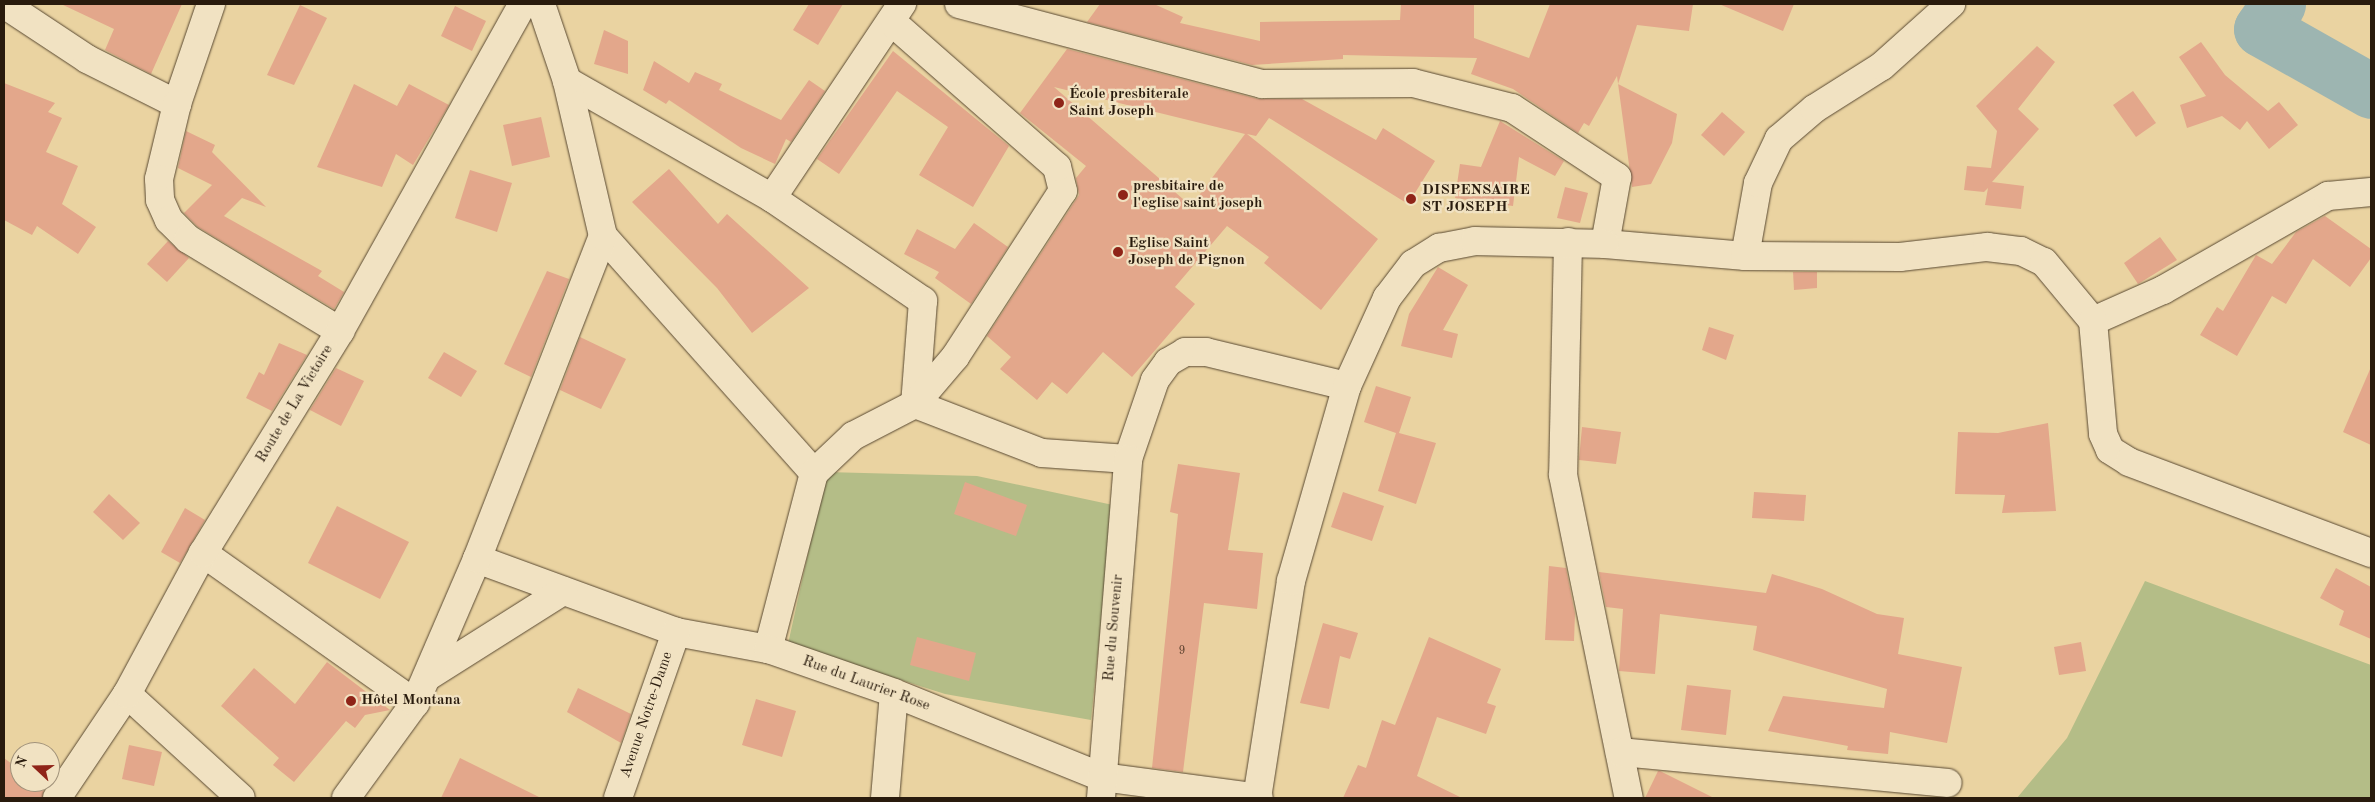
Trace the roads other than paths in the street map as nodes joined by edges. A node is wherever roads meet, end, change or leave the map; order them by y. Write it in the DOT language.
graph roads {
  1 [pos="4,4"];
  2 [pos="211,4"];
  3 [pos="523,4"];
  4 [pos="541,4"];
  5 [pos="959,4"];
  6 [pos="1951,4"];
  7 [pos="897,12"];
  8 [pos="567,82"];
  9 [pos="177,104"];
  10 [pos="2371,192"];
  11 [pos="772,198"];
  12 [pos="604,236"];
  13 [pos="1568,242"];
  14 [pos="1605,244"];
  15 [pos="1745,256"];
  16 [pos="2093,321"];
  17 [pos="340,331"];
  18 [pos="1347,386"];
  19 [pos="915,404"];
  20 [pos="1128,459"];
  21 [pos="814,472"];
  22 [pos="203,553"];
  23 [pos="2371,553"];
  24 [pos="477,559"];
  25 [pos="562,591"];
  26 [pos="676,632"];
  27 [pos="768,649"];
  28 [pos="426,677"];
  29 [pos="894,693"];
  30 [pos="127,694"];
  31 [pos="415,703"];
  32 [pos="1620,752"];
  33 [pos="1948,783"];
  34 [pos="1102,788"];
  35 [pos="57,798"];
  36 [pos="242,798"];
  37 [pos="346,798"];
  38 [pos="618,798"];
  39 [pos="885,798"];
  40 [pos="1257,798"];
  41 [pos="1629,798"];
  1 -- 9 [label="street"];
  2 -- 9 [label="street"];
  3 -- 17 [label="street, Route de La Victoire"];
  4 -- 8 [label="street"];
  5 -- 14 [label="street"];
  6 -- 15 [label="street"];
  7 -- 11 [label="street"];
  7 -- 19 [label="street"];
  8 -- 11 [label="street"];
  8 -- 12 [label="street"];
  9 -- 17 [label="street"];
  10 -- 16 [label="street"];
  11 -- 19 [label="street"];
  12 -- 21 [label="street"];
  12 -- 24 [label="street"];
  13 -- 14 [label="street"];
  13 -- 18 [label="street"];
  13 -- 32 [label="street"];
  14 -- 15 [label="street"];
  15 -- 16 [label="street"];
  16 -- 23 [label="street"];
  17 -- 22 [label="street, Route de La Victoire"];
  18 -- 20 [label="street, Rue du Souvenir"];
  18 -- 40 [label="street"];
  19 -- 20 [label="street"];
  19 -- 21 [label="street"];
  20 -- 34 [label="street, Rue du Souvenir"];
  21 -- 27 [label="street"];
  22 -- 30 [label="street, Route de La Victoire"];
  22 -- 31 [label="street"];
  24 -- 25 [label="street, Rue du Laurier Rose"];
  24 -- 28 [label="street"];
  25 -- 26 [label="street, Rue du Laurier Rose"];
  25 -- 28 [label="street"];
  26 -- 27 [label="street, Rue du Laurier Rose"];
  26 -- 38 [label="street, Avenue Notre-Dame"];
  27 -- 29 [label="street, Rue du Laurier Rose"];
  28 -- 31 [label="street"];
  29 -- 34 [label="street, Rue du Laurier Rose"];
  29 -- 39 [label="street"];
  30 -- 35 [label="street, Route de La Victoire"];
  30 -- 36 [label="street"];
  31 -- 37 [label="street"];
  32 -- 33 [label="street"];
  32 -- 41 [label="street"];
  34 -- 40 [label="street, Rue du Laurier Rose"];
}
